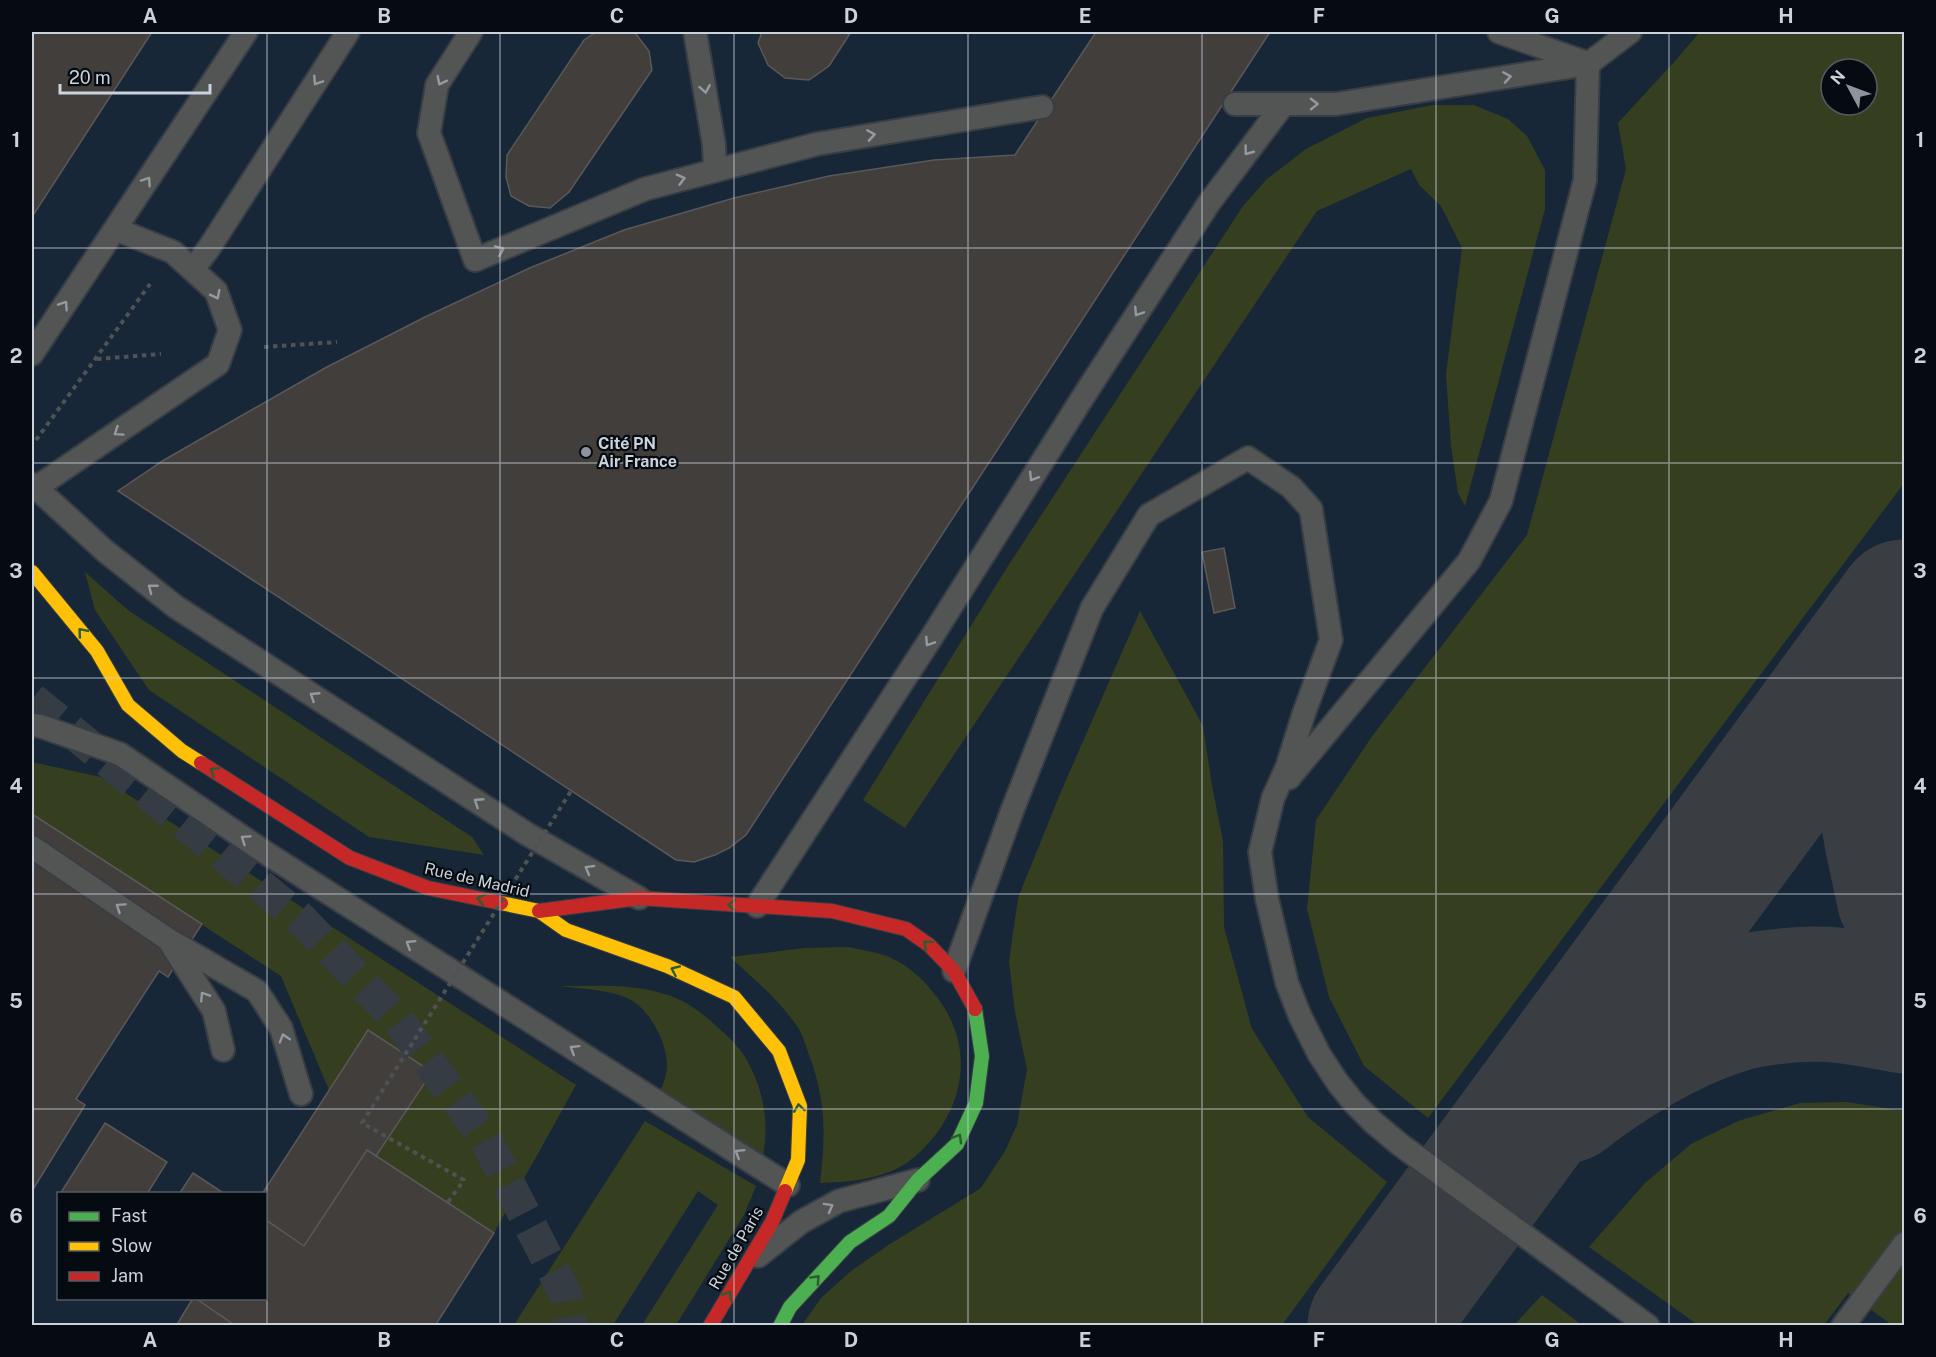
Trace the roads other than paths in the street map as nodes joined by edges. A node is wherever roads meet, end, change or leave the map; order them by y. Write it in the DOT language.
graph roads {
  1 [pos="246,32"];
  2 [pos="348,32"];
  3 [pos="471,32"];
  4 [pos="695,32"];
  5 [pos="1499,32"];
  6 [pos="1630,32"];
  7 [pos="1588,64"];
  8 [pos="1235,104"];
  9 [pos="1283,105"];
  10 [pos="1042,107"];
  11 [pos="715,170"];
  12 [pos="115,229"];
  13 [pos="193,268"];
  14 [pos="32,354"];
  15 [pos="34,485"];
  16 [pos="32,572"];
  17 [pos="32,725"];
  18 [pos="1274,798"];
  19 [pos="32,847"];
  20 [pos="639,898"];
  21 [pos="757,906"];
  22 [pos="539,911"];
  23 [pos="169,940"];
  24 [pos="954,971"];
  25 [pos="223,1050"];
  26 [pos="301,1094"];
  27 [pos="918,1180"];
  28 [pos="788,1185"];
  29 [pos="1905,1244"];
  30 [pos="747,1264"];
  31 [pos="710,1326"];
  32 [pos="780,1326"];
  33 [pos="1648,1326"];
  34 [pos="1843,1326"];
  12 -- 1 [label="lane, one-way"];
  2 -- 13 [label="lane, one-way"];
  3 -- 11 [label="lane, one-way"];
  4 -- 11 [label="lane, one-way"];
  5 -- 7 [label="lane"];
  6 -- 7 [label="lane"];
  9 -- 7 [label="lane, one-way"];
  7 -- 18 [label="lane"];
  8 -- 9 [label="lane"];
  9 -- 21 [label="lane, one-way"];
  11 -- 10 [label="lane, one-way"];
  12 -- 13 [label="lane"];
  14 -- 12 [label="lane, one-way"];
  13 -- 15 [label="lane, one-way"];
  20 -- 15 [label="lane, one-way"];
  22 -- 16 [label="street, Rue de Madrid, one-way"];
  28 -- 17 [label="lane, one-way"];
  18 -- 24 [label="lane"];
  18 -- 33 [label="lane"];
  23 -- 19 [label="lane, one-way"];
  21 -- 20 [label="street, one-way"];
  20 -- 22 [label="street"];
  24 -- 21 [label="street, one-way"];
  28 -- 22 [label="street, Rue de Madrid, one-way"];
  25 -- 23 [label="lane, one-way"];
  26 -- 23 [label="lane, one-way"];
  27 -- 24 [label="street, one-way"];
  30 -- 27 [label="lane, one-way"];
  32 -- 27 [label="street, one-way"];
  28 -- 30 [label="street, Rue de Paris"];
  29 -- 34 [label="lane"];
  31 -- 30 [label="street, Rue de Paris, one-way"];
}
